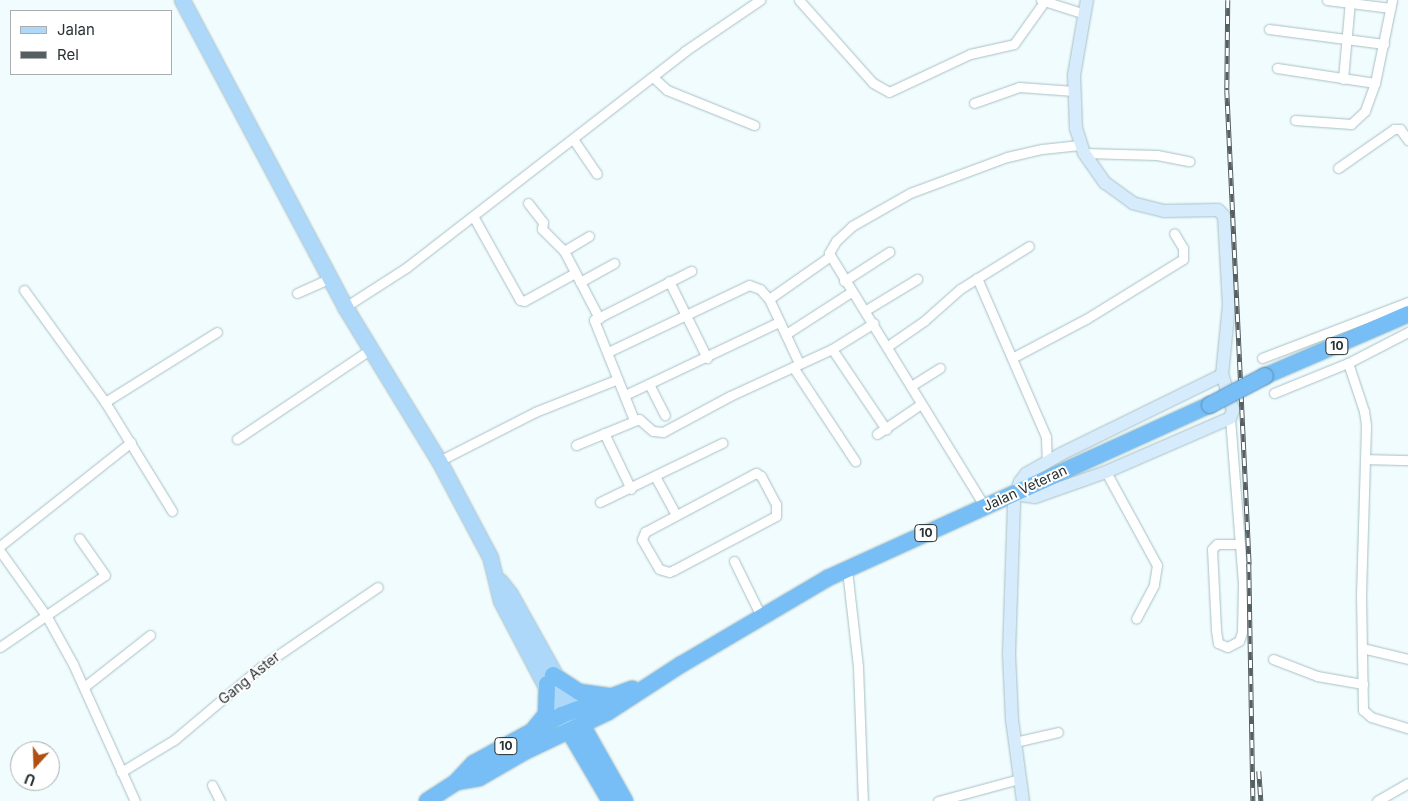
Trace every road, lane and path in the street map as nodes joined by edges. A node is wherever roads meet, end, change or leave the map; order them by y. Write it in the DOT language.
graph roads {
  1 [pos="182,0"];
  2 [pos="760,0"];
  3 [pos="799,0"];
  4 [pos="1087,0"];
  5 [pos="1327,0"];
  6 [pos="1042,1"];
  7 [pos="1350,1"];
  8 [pos="1392,4"];
  9 [pos="1085,14"];
  10 [pos="1269,29"];
  11 [pos="1347,38"];
  12 [pos="1384,44"];
  13 [pos="1277,68"];
  14 [pos="653,77"];
  15 [pos="1343,79"];
  16 [pos="1374,83"];
  17 [pos="1074,91"];
  18 [pos="974,104"];
  19 [pos="1295,120"];
  20 [pos="754,125"];
  21 [pos="573,139"];
  22 [pos="1408,140"];
  23 [pos="1082,149"];
  24 [pos="1189,161"];
  25 [pos="1338,168"];
  26 [pos="598,174"];
  27 [pos="528,203"];
  28 [pos="473,216"];
  29 [pos="1174,233"];
  30 [pos="589,236"];
  31 [pos="1029,246"];
  32 [pos="564,251"];
  33 [pos="889,252"];
  34 [pos="829,258"];
  35 [pos="614,263"];
  36 [pos="691,271"];
  37 [pos="575,273"];
  38 [pos="330,278"];
  39 [pos="917,278"];
  40 [pos="976,278"];
  41 [pos="669,281"];
  42 [pos="844,281"];
  43 [pos="580,282"];
  44 [pos="24,290"];
  45 [pos="851,292"];
  46 [pos="297,294"];
  47 [pos="769,298"];
  48 [pos="1408,302"];
  49 [pos="345,307"];
  50 [pos="866,310"];
  51 [pos="686,314"];
  52 [pos="1408,314"];
  53 [pos="599,318"];
  54 [pos="780,322"];
  55 [pos="874,323"];
  56 [pos="217,332"];
  57 [pos="1408,332"];
  58 [pos="786,334"];
  59 [pos="888,346"];
  60 [pos="371,349"];
  61 [pos="832,349"];
  62 [pos="608,352"];
  63 [pos="707,358"];
  64 [pos="1012,358"];
  65 [pos="1262,358"];
  66 [pos="1348,363"];
  67 [pos="796,365"];
  68 [pos="940,368"];
  69 [pos="1222,375"];
  70 [pos="618,379"];
  71 [pos="649,384"];
  72 [pos="910,386"];
  73 [pos="1274,394"];
  74 [pos="625,395"];
  75 [pos="105,402"];
  76 [pos="920,404"];
  77 [pos="665,415"];
  78 [pos="1230,418"];
  79 [pos="634,420"];
  80 [pos="886,429"];
  81 [pos="604,433"];
  82 [pos="877,434"];
  83 [pos="237,439"];
  84 [pos="131,442"];
  85 [pos="722,444"];
  86 [pos="576,445"];
  87 [pos="1366,459"];
  88 [pos="1408,460"];
  89 [pos="439,461"];
  90 [pos="855,461"];
  91 [pos="1047,462"];
  92 [pos="1106,472"];
  93 [pos="656,478"];
  94 [pos="631,489"];
  95 [pos="1016,494"];
  96 [pos="600,502"];
  97 [pos="985,507"];
  98 [pos="172,511"];
  99 [pos="676,515"];
  100 [pos="79,538"];
  101 [pos="1238,544"];
  102 [pos="0,546"];
  103 [pos="0,551"];
  104 [pos="734,561"];
  105 [pos="847,570"];
  106 [pos="378,587"];
  107 [pos="761,616"];
  108 [pos="47,617"];
  109 [pos="1136,619"];
  110 [pos="150,635"];
  111 [pos="0,647"];
  112 [pos="1362,648"];
  113 [pos="1273,659"];
  114 [pos="1408,659"];
  115 [pos="550,680"];
  116 [pos="653,682"];
  117 [pos="1360,683"];
  118 [pos="84,687"];
  119 [pos="614,696"];
  120 [pos="608,712"];
  121 [pos="572,720"];
  122 [pos="1408,728"];
  123 [pos="1058,732"];
  124 [pos="529,734"];
  125 [pos="1015,742"];
  126 [pos="526,751"];
  127 [pos="591,757"];
  128 [pos="121,772"];
  129 [pos="1019,779"];
  130 [pos="456,782"];
  131 [pos="1408,783"];
  132 [pos="212,786"];
  133 [pos="134,801"];
  134 [pos="220,801"];
  135 [pos="427,801"];
  136 [pos="610,801"];
  137 [pos="625,801"];
  138 [pos="864,801"];
  139 [pos="938,801"];
  140 [pos="1023,801"];
  141 [pos="1377,801"];
  1 -- 38 [label="main road"];
  2 -- 14 [label="street"];
  3 -- 6 [label="street"];
  4 -- 9 [label="street"];
  5 -- 7 [label="street"];
  6 -- 9 [label="street"];
  7 -- 8 [label="street"];
  7 -- 11 [label="street"];
  8 -- 12 [label="street"];
  9 -- 17 [label="street"];
  10 -- 11 [label="street"];
  11 -- 12 [label="street"];
  11 -- 15 [label="street"];
  12 -- 16 [label="street"];
  13 -- 15 [label="street"];
  14 -- 20 [label="street"];
  14 -- 21 [label="street"];
  15 -- 16 [label="street"];
  16 -- 19 [label="street"];
  17 -- 18 [label="street"];
  17 -- 23 [label="street"];
  21 -- 26 [label="street"];
  21 -- 28 [label="street"];
  22 -- 25 [label="street"];
  23 -- 24 [label="street"];
  23 -- 34 [label="street"];
  23 -- 69 [label="street"];
  27 -- 32 [label="street"];
  28 -- 37 [label="street"];
  28 -- 49 [label="street"];
  29 -- 64 [label="street"];
  30 -- 32 [label="street"];
  31 -- 40 [label="street"];
  32 -- 37 [label="street"];
  33 -- 42 [label="street"];
  34 -- 42 [label="street"];
  34 -- 47 [label="street"];
  35 -- 43 [label="street"];
  36 -- 41 [label="street"];
  37 -- 43 [label="street"];
  38 -- 46 [label="street"];
  38 -- 49 [label="main road"];
  39 -- 50 [label="street"];
  40 -- 59 [label="street"];
  40 -- 64 [label="street"];
  41 -- 51 [label="street"];
  41 -- 53 [label="street"];
  42 -- 45 [label="street"];
  43 -- 53 [label="street"];
  44 -- 75 [label="street"];
  45 -- 50 [label="street"];
  45 -- 58 [label="street"];
  47 -- 51 [label="street"];
  47 -- 54 [label="street"];
  48 -- 65 [label="street"];
  49 -- 60 [label="main road"];
  50 -- 55 [label="street"];
  51 -- 62 [label="street"];
  51 -- 63 [label="street"];
  52 -- 95 [label="highway, Jalan Veteran / 10, bridge"];
  53 -- 62 [label="street"];
  54 -- 58 [label="street"];
  54 -- 63 [label="street"];
  55 -- 59 [label="street"];
  55 -- 61 [label="street"];
  56 -- 75 [label="street"];
  57 -- 66 [label="street"];
  58 -- 67 [label="street"];
  59 -- 72 [label="street"];
  60 -- 83 [label="street"];
  60 -- 89 [label="main road"];
  61 -- 67 [label="street"];
  61 -- 80 [label="street"];
  62 -- 70 [label="street"];
  63 -- 71 [label="street"];
  64 -- 91 [label="street"];
  66 -- 73 [label="street"];
  66 -- 87 [label="street"];
  67 -- 79 [label="street"];
  67 -- 90 [label="street"];
  68 -- 72 [label="street"];
  69 -- 78 [label="street"];
  69 -- 91 [label="street"];
  70 -- 74 [label="street"];
  70 -- 89 [label="street"];
  71 -- 74 [label="street"];
  71 -- 77 [label="street"];
  72 -- 76 [label="street"];
  74 -- 79 [label="street"];
  75 -- 84 [label="street"];
  76 -- 80 [label="street"];
  76 -- 97 [label="street"];
  78 -- 92 [label="street"];
  78 -- 101 [label="street"];
  79 -- 81 [label="street"];
  80 -- 82 [label="street"];
  81 -- 86 [label="street"];
  81 -- 94 [label="street"];
  84 -- 98 [label="street"];
  84 -- 102 [label="street"];
  85 -- 93 [label="street"];
  87 -- 88 [label="street"];
  87 -- 112 [label="street"];
  89 -- 115 [label="main road"];
  91 -- 95 [label="street"];
  92 -- 95 [label="street"];
  92 -- 109 [label="street"];
  93 -- 94 [label="street"];
  93 -- 99 [label="street"];
  94 -- 96 [label="street"];
  95 -- 97 [label="highway, Jalan Veteran / 10"];
  95 -- 125 [label="street"];
  97 -- 105 [label="highway, Jalan Veteran / 10"];
  99 -- 99 [label="street"];
  100 -- 108 [label="street"];
  101 -- 101 [label="street"];
  103 -- 108 [label="street"];
  104 -- 107 [label="street"];
  105 -- 107 [label="highway, Jalan Veteran / 10"];
  105 -- 138 [label="street"];
  106 -- 128 [label="street, Gang Aster"];
  107 -- 116 [label="highway, Jalan Veteran / 10"];
  108 -- 111 [label="street"];
  108 -- 118 [label="street"];
  110 -- 118 [label="street"];
  112 -- 114 [label="street"];
  112 -- 117 [label="street"];
  113 -- 117 [label="street"];
  115 -- 119 [label="highway"];
  115 -- 121 [label="main road"];
  115 -- 124 [label="highway"];
  116 -- 119 [label="highway, Jalan Veteran / 10"];
  116 -- 120 [label="highway, Jalan Veteran / 10"];
  117 -- 122 [label="street"];
  118 -- 128 [label="street"];
  119 -- 121 [label="highway, Jalan Veteran / 10"];
  120 -- 121 [label="highway, Jalan Veteran / 10"];
  120 -- 127 [label="highway"];
  121 -- 124 [label="highway, 10"];
  121 -- 126 [label="highway, 10"];
  121 -- 127 [label="highway"];
  123 -- 125 [label="street"];
  124 -- 130 [label="highway, 10"];
  125 -- 129 [label="street"];
  126 -- 127 [label="highway"];
  126 -- 130 [label="highway, 10"];
  127 -- 136 [label="highway"];
  127 -- 137 [label="highway"];
  128 -- 133 [label="street"];
  129 -- 139 [label="street"];
  129 -- 140 [label="street"];
  130 -- 135 [label="highway, 10"];
  131 -- 141 [label="street"];
  132 -- 134 [label="street"];
}
